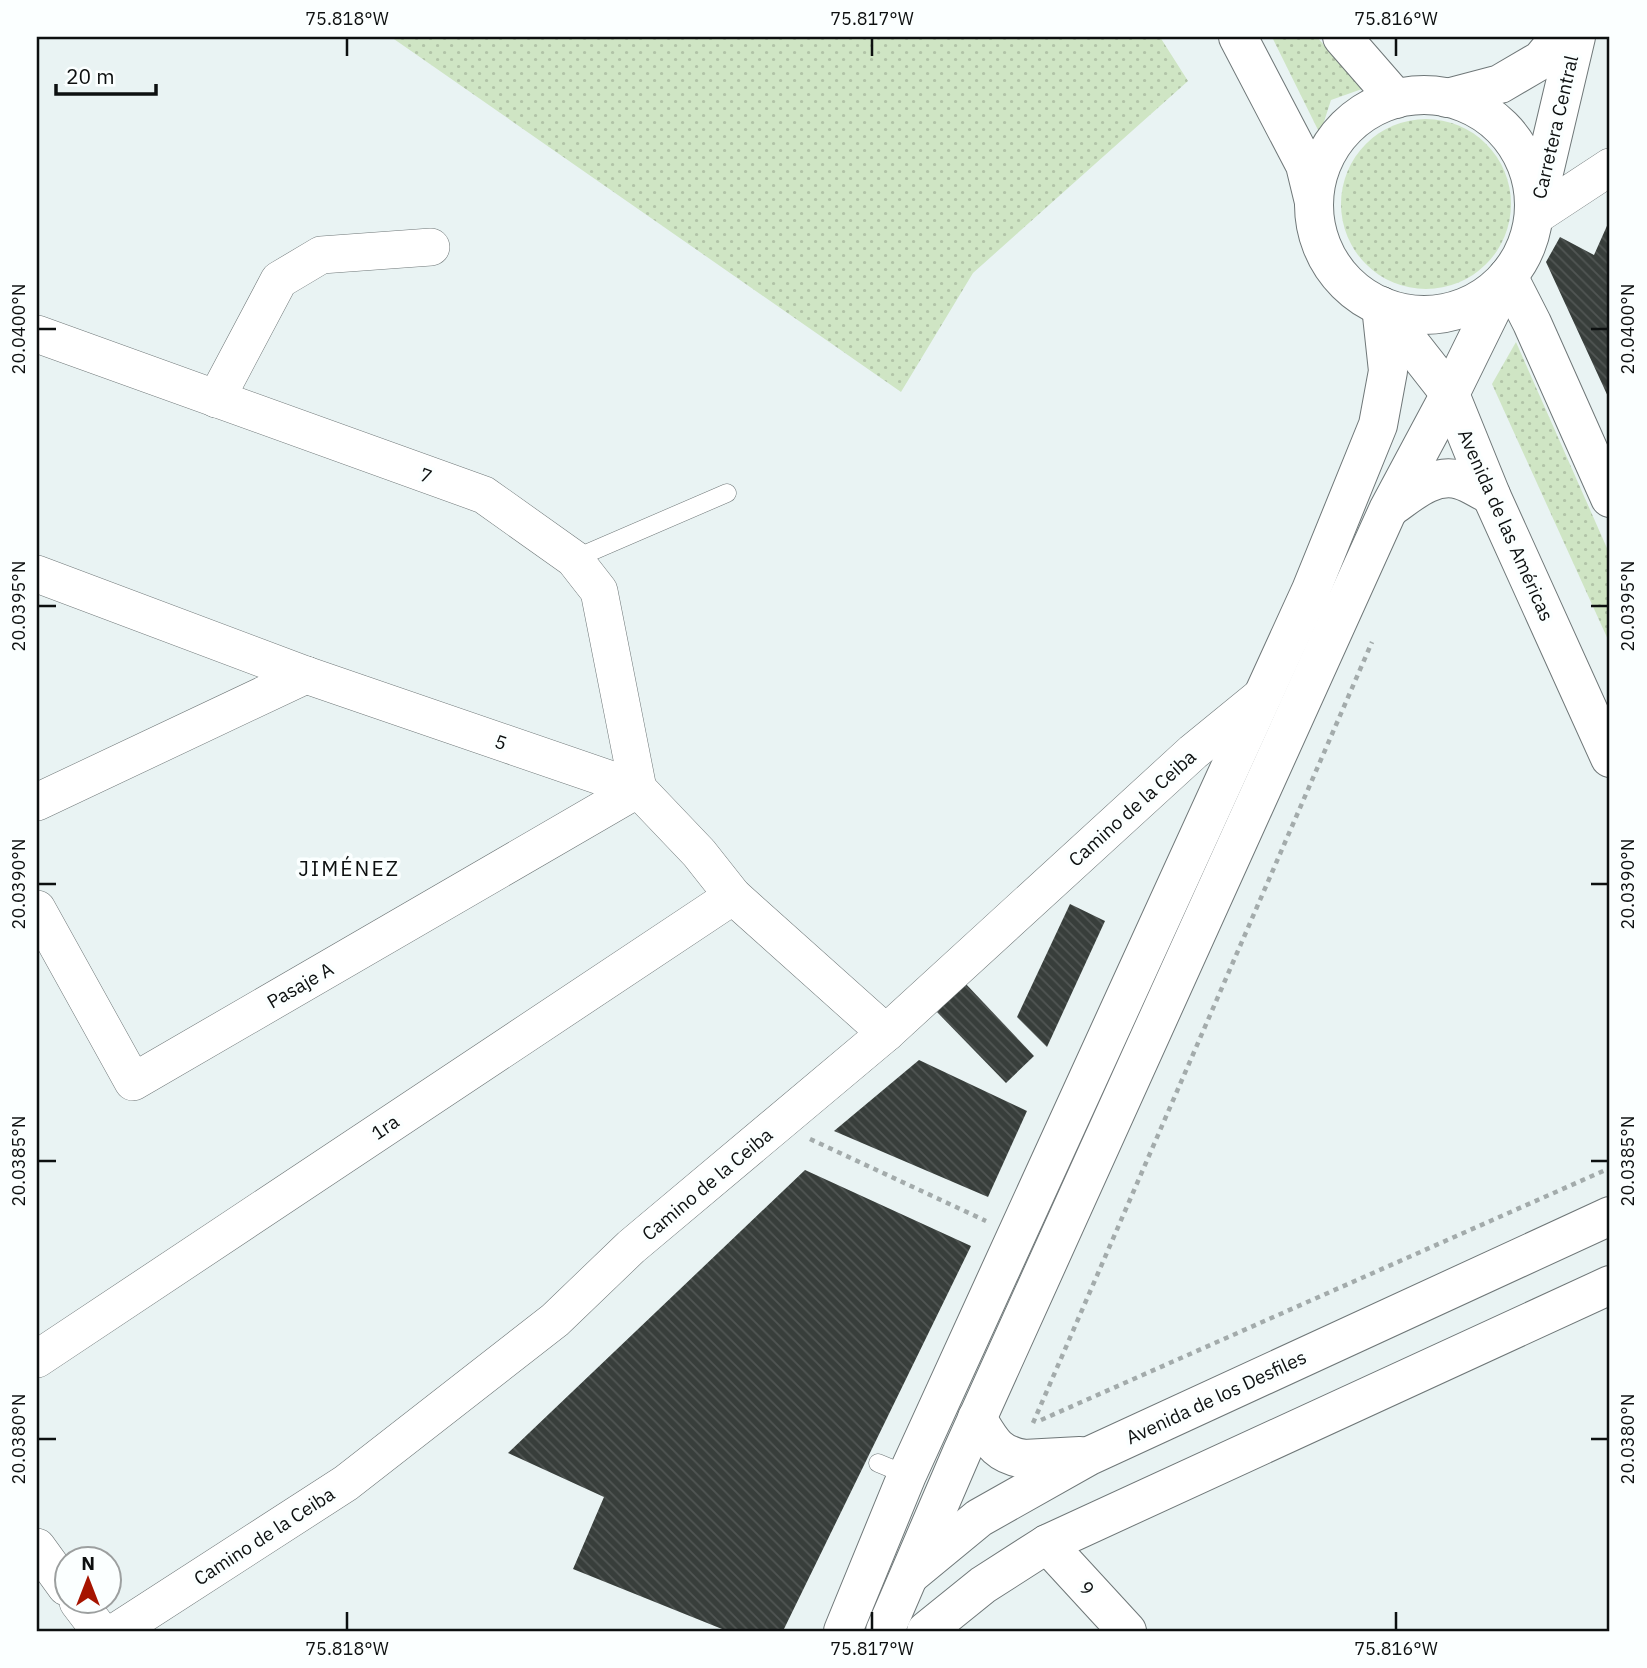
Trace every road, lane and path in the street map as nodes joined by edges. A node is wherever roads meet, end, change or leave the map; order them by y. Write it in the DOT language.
graph roads {
  1 [pos="1238,37"];
  2 [pos="1342,37"];
  3 [pos="1560,37"];
  4 [pos="1576,37"];
  5 [pos="1447,98"];
  6 [pos="1396,99"];
  7 [pos="1610,167"];
  8 [pos="1314,204"];
  9 [pos="1534,217"];
  10 [pos="431,247"];
  11 [pos="1508,276"];
  12 [pos="1381,306"];
  13 [pos="37,334"];
  14 [pos="1450,394"];
  15 [pos="216,399"];
  16 [pos="727,493"];
  17 [pos="1491,495"];
  18 [pos="1610,498"];
  19 [pos="1388,510"];
  20 [pos="575,559"];
  21 [pos="37,574"];
  22 [pos="1376,631"];
  23 [pos="306,675"];
  24 [pos="1264,694"];
  25 [pos="1610,758"];
  26 [pos="638,789"];
  27 [pos="37,802"];
  28 [pos="733,895"];
  29 [pos="37,908"];
  30 [pos="886,1033"];
  31 [pos="814,1142"];
  32 [pos="1610,1168"];
  33 [pos="1610,1216"];
  34 [pos="1016,1235"];
  35 [pos="1610,1285"];
  36 [pos="37,1359"];
  37 [pos="977,1418"];
  38 [pos="1089,1455"];
  39 [pos="1047,1544"];
  40 [pos="37,1547"];
  41 [pos="52,1568"];
  42 [pos="907,1578"];
  43 [pos="89,1616"];
  44 [pos="100,1631"];
  45 [pos="117,1631"];
  46 [pos="843,1631"];
  47 [pos="856,1631"];
  48 [pos="885,1631"];
  49 [pos="926,1631"];
  50 [pos="1127,1631"];
  1 -- 8 [label="main road"];
  2 -- 6 [label="main road"];
  3 -- 5 [label="main road, Carretera Central"];
  4 -- 9 [label="main road, Carretera Central"];
  5 -- 6 [label="main road"];
  5 -- 9 [label="main road"];
  6 -- 8 [label="main road"];
  7 -- 9 [label="street"];
  8 -- 12 [label="main road"];
  9 -- 11 [label="main road"];
  10 -- 15 [label="street"];
  11 -- 12 [label="main road"];
  11 -- 14 [label="main road"];
  11 -- 18 [label="main road"];
  12 -- 14 [label="main road, Avenida de las Américas"];
  12 -- 24 [label="main road"];
  13 -- 15 [label="street, 7"];
  14 -- 17 [label="main road, Avenida de las Américas"];
  14 -- 19 [label="main road"];
  15 -- 20 [label="street, 7"];
  16 -- 20 [label="lane"];
  17 -- 19 [label="main road"];
  17 -- 25 [label="main road, Avenida de las Américas"];
  19 -- 37 [label="main road"];
  20 -- 26 [label="street, 7"];
  21 -- 23 [label="street, 5"];
  22 -- 32 [label="path"];
  23 -- 26 [label="street, 5"];
  23 -- 27 [label="street"];
  24 -- 30 [label="street, Camino de la Ceiba"];
  24 -- 34 [label="main road"];
  26 -- 28 [label="street, 5"];
  26 -- 29 [label="street, Pasaje A"];
  28 -- 30 [label="street, 5"];
  28 -- 36 [label="street, 1ra"];
  30 -- 45 [label="street, Camino de la Ceiba"];
  31 -- 34 [label="path"];
  33 -- 38 [label="main road, Avenida de los Desfiles"];
  34 -- 46 [label="main road"];
  35 -- 39 [label="main road"];
  37 -- 38 [label="main road"];
  37 -- 42 [label="main road"];
  38 -- 42 [label="main road, Avenida de los Desfiles"];
  39 -- 49 [label="main road"];
  39 -- 50 [label="main road, 9"];
  40 -- 41 [label="street"];
  42 -- 47 [label="main road, Avenida de los Desfiles"];
  42 -- 48 [label="main road"];
  43 -- 44 [label="street"];
}
